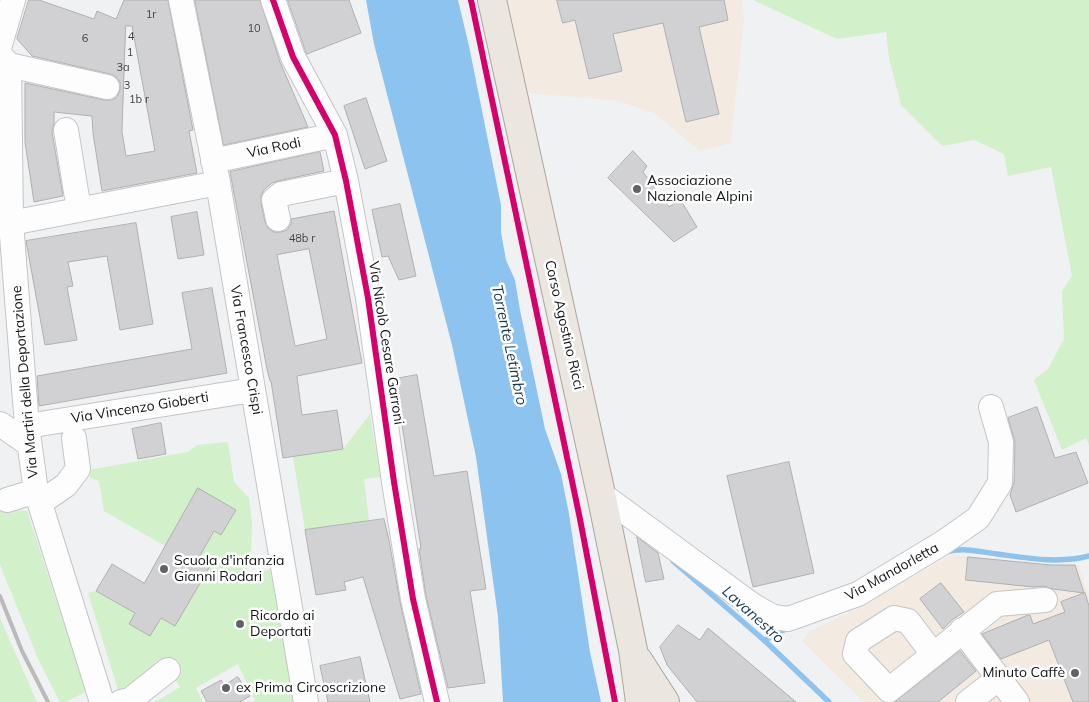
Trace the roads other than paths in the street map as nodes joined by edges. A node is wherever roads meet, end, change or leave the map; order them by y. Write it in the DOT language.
graph roads {
  1 [pos="13,0"];
  2 [pos="181,0"];
  3 [pos="273,0"];
  4 [pos="492,0"];
  5 [pos="3,55"];
  6 [pos="107,87"];
  7 [pos="66,130"];
  8 [pos="335,135"];
  9 [pos="216,172"];
  10 [pos="346,181"];
  11 [pos="78,210"];
  12 [pos="278,219"];
  13 [pos="10,223"];
  14 [pos="253,390"];
  15 [pos="991,407"];
  16 [pos="0,424"];
  17 [pos="28,435"];
  18 [pos="74,438"];
  19 [pos="602,494"];
  20 [pos="38,497"];
  21 [pos="7,500"];
  22 [pos="1045,600"];
  23 [pos="962,630"];
  24 [pos="632,650"];
  25 [pos="933,654"];
  26 [pos="168,670"];
  27 [pos="993,671"];
  28 [pos="102,702"];
  29 [pos="121,702"];
  30 [pos="306,702"];
  31 [pos="437,702"];
  32 [pos="640,702"];
  33 [pos="664,702"];
  34 [pos="968,702"];
  35 [pos="1017,702"];
  1 -- 5 [label="street, Via Martiri della Deportazione"];
  2 -- 9 [label="street, Via Francesco Crispi"];
  3 -- 8 [label="street, Via Nicolò Cesare Garroni"];
  4 -- 19 [label="main road, Corso Agostino Ricci"];
  5 -- 6 [label="street"];
  5 -- 13 [label="street, Via Martiri della Deportazione"];
  7 -- 11 [label="street"];
  8 -- 9 [label="street, Via Rodi"];
  8 -- 10 [label="street, Via Nicolò Cesare Garroni"];
  9 -- 11 [label="street, Via Rodi"];
  9 -- 14 [label="street, Via Francesco Crispi"];
  10 -- 12 [label="street"];
  10 -- 31 [label="street, Via Nicolò Cesare Garroni"];
  11 -- 13 [label="street, Via Rodi"];
  13 -- 17 [label="street, Via Martiri della Deportazione"];
  14 -- 17 [label="street, Via Vincenzo Gioberti"];
  14 -- 30 [label="street, Via Francesco Crispi"];
  15 -- 19 [label="street, Via Mandorletta"];
  16 -- 17 [label="street"];
  17 -- 20 [label="street, Via Martiri della Deportazione"];
  18 -- 20 [label="street"];
  19 -- 24 [label="main road, Corso Agostino Ricci"];
  20 -- 21 [label="street"];
  20 -- 28 [label="street, Via Martiri della Deportazione"];
  22 -- 23 [label="street"];
  23 -- 25 [label="street"];
  23 -- 27 [label="street"];
  24 -- 32 [label="main road, Corso Agostino Ricci"];
  24 -- 33 [label="main road, Corso Agostino Ricci"];
  26 -- 29 [label="street"];
  27 -- 34 [label="street"];
  27 -- 35 [label="street"];
}
